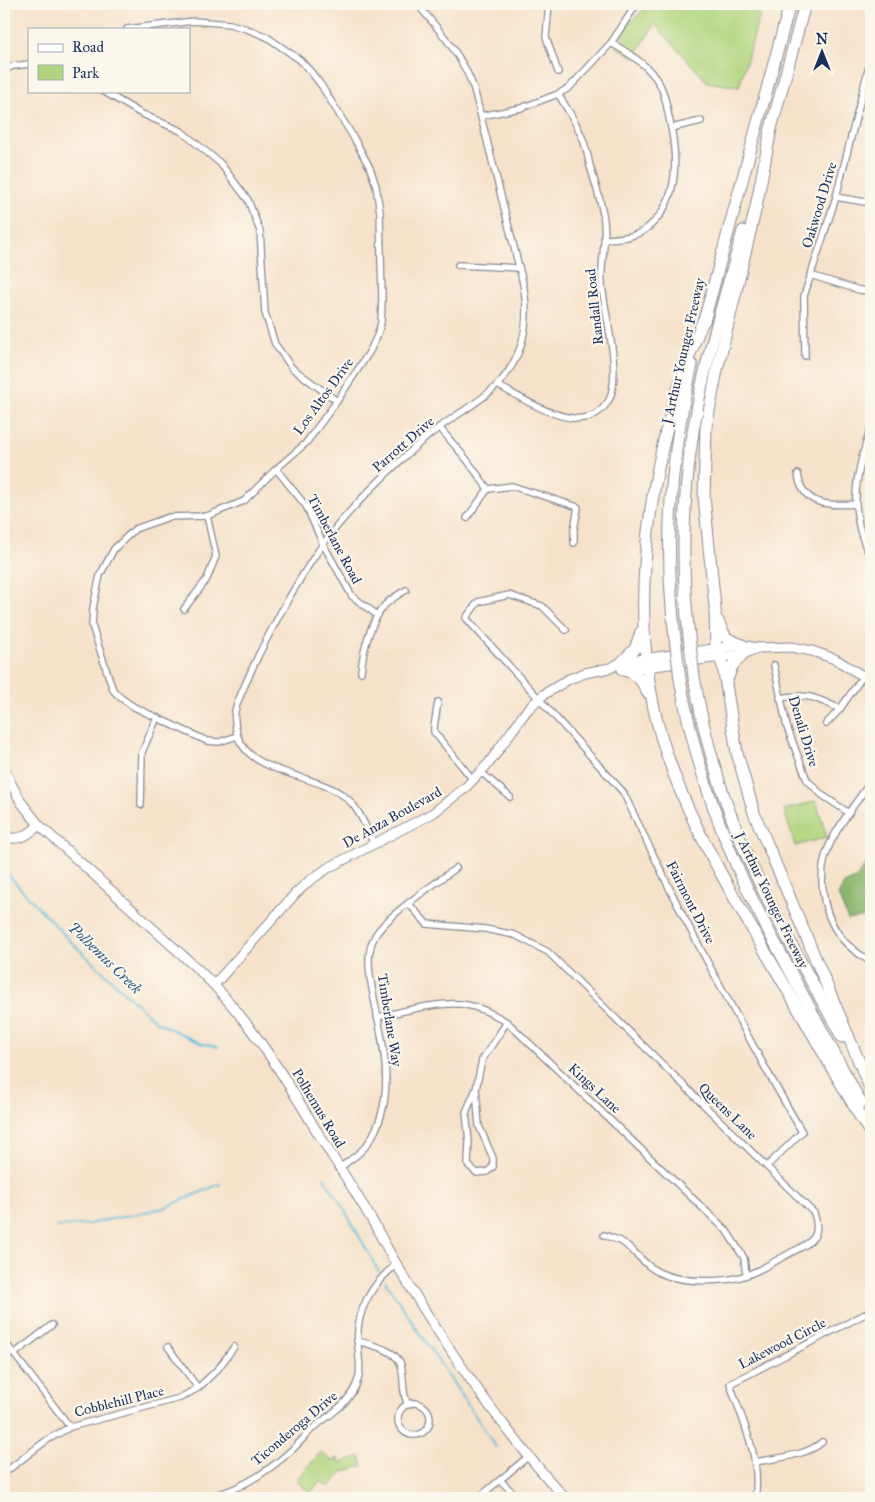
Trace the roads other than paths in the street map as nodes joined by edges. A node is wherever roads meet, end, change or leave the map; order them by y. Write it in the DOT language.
graph roads {
  1 [pos="417,4"];
  2 [pos="549,4"];
  3 [pos="624,4"];
  4 [pos="790,4"];
  5 [pos="805,4"];
  6 [pos="636,6"];
  7 [pos="135,28"];
  8 [pos="611,43"];
  9 [pos="870,62"];
  10 [pos="28,64"];
  11 [pos="4,70"];
  12 [pos="558,72"];
  13 [pos="105,92"];
  14 [pos="558,94"];
  15 [pos="482,116"];
  16 [pos="701,121"];
  17 [pos="671,128"];
  18 [pos="771,129"];
  19 [pos="836,197"];
  20 [pos="871,203"];
  21 [pos="606,239"];
  22 [pos="458,265"];
  23 [pos="519,268"];
  24 [pos="810,276"];
  25 [pos="871,291"];
  26 [pos="706,314"];
  27 [pos="805,356"];
  28 [pos="497,385"];
  29 [pos="337,401"];
  30 [pos="439,427"];
  31 [pos="871,428"];
  32 [pos="864,448"];
  33 [pos="871,449"];
  34 [pos="276,469"];
  35 [pos="798,474"];
  36 [pos="488,489"];
  37 [pos="855,504"];
  38 [pos="207,516"];
  39 [pos="467,518"];
  40 [pos="574,543"];
  41 [pos="323,544"];
  42 [pos="871,558"];
  43 [pos="406,590"];
  44 [pos="715,607"];
  45 [pos="184,609"];
  46 [pos="377,615"];
  47 [pos="643,621"];
  48 [pos="566,630"];
  49 [pos="743,649"];
  50 [pos="718,653"];
  51 [pos="647,663"];
  52 [pos="774,665"];
  53 [pos="623,666"];
  54 [pos="361,672"];
  55 [pos="863,676"];
  56 [pos="871,681"];
  57 [pos="727,692"];
  58 [pos="780,698"];
  59 [pos="538,699"];
  60 [pos="438,702"];
  61 [pos="840,709"];
  62 [pos="654,710"];
  63 [pos="157,718"];
  64 [pos="826,724"];
  65 [pos="237,736"];
  66 [pos="4,770"];
  67 [pos="481,772"];
  68 [pos="474,781"];
  69 [pos="871,781"];
  70 [pos="510,797"];
  71 [pos="142,805"];
  72 [pos="849,812"];
  73 [pos="39,825"];
  74 [pos="4,836"];
  75 [pos="374,844"];
  76 [pos="456,868"];
  77 [pos="409,904"];
  78 [pos="871,962"];
  79 [pos="214,985"];
  80 [pos="377,1016"];
  81 [pos="506,1022"];
  82 [pos="476,1089"];
  83 [pos="871,1091"];
  84 [pos="871,1121"];
  85 [pos="871,1134"];
  86 [pos="767,1166"];
  87 [pos="340,1168"];
  88 [pos="604,1235"];
  89 [pos="396,1265"];
  90 [pos="746,1275"];
  91 [pos="871,1311"];
  92 [pos="52,1325"];
  93 [pos="4,1341"];
  94 [pos="357,1341"];
  95 [pos="168,1347"];
  96 [pos="234,1347"];
  97 [pos="14,1354"];
  98 [pos="198,1388"];
  99 [pos="408,1405"];
  100 [pos="70,1427"];
  101 [pos="822,1442"];
  102 [pos="529,1456"];
  103 [pos="756,1462"];
  104 [pos="4,1473"];
  105 [pos="500,1480"];
  106 [pos="202,1498"];
  107 [pos="478,1498"];
  108 [pos="518,1498"];
  109 [pos="566,1498"];
  110 [pos="755,1498"];
  1 -- 15 [label="street, Parrott Drive"];
  2 -- 12 [label="street"];
  3 -- 6 [label="street"];
  4 -- 26 [label="highway, J Arthur Younger Freeway"];
  5 -- 18 [label="highway, J Arthur Younger Freeway"];
  6 -- 8 [label="street"];
  7 -- 29 [label="street, Los Altos Drive"];
  8 -- 14 [label="street"];
  8 -- 17 [label="street"];
  9 -- 19 [label="street, Oakwood Drive"];
  10 -- 11 [label="street"];
  13 -- 29 [label="street"];
  14 -- 15 [label="street"];
  14 -- 21 [label="street, Randall Road"];
  15 -- 23 [label="street, Parrott Drive"];
  16 -- 17 [label="street"];
  17 -- 21 [label="street"];
  18 -- 44 [label="highway"];
  18 -- 83 [label="highway, J Arthur Younger Freeway, bridge"];
  19 -- 20 [label="street"];
  19 -- 24 [label="street, Oakwood Drive"];
  21 -- 28 [label="street, Randall Road"];
  22 -- 23 [label="street"];
  23 -- 28 [label="street, Parrott Drive"];
  24 -- 25 [label="street"];
  24 -- 27 [label="street, Oakwood Drive"];
  26 -- 47 [label="highway"];
  26 -- 84 [label="highway, J Arthur Younger Freeway, bridge"];
  28 -- 30 [label="street, Parrott Drive"];
  29 -- 34 [label="street, Los Altos Drive"];
  30 -- 36 [label="street"];
  30 -- 41 [label="street, Parrott Drive"];
  31 -- 32 [label="street"];
  32 -- 33 [label="street"];
  32 -- 37 [label="street"];
  34 -- 38 [label="street, Los Altos Drive"];
  34 -- 41 [label="street, Timberlane Road"];
  35 -- 37 [label="street"];
  36 -- 39 [label="street"];
  36 -- 40 [label="street"];
  37 -- 42 [label="street"];
  38 -- 45 [label="street"];
  38 -- 63 [label="street, Los Altos Drive"];
  41 -- 46 [label="street, Timberlane Road"];
  41 -- 65 [label="street, Parrott Drive"];
  43 -- 46 [label="street"];
  44 -- 49 [label="highway"];
  44 -- 50 [label="highway"];
  46 -- 54 [label="street"];
  47 -- 51 [label="highway"];
  47 -- 53 [label="highway"];
  48 -- 59 [label="street, Fairmont Drive"];
  49 -- 50 [label="main road, De Anza Boulevard"];
  49 -- 55 [label="main road, De Anza Boulevard"];
  49 -- 57 [label="highway"];
  50 -- 51 [label="main road, De Anza Boulevard"];
  50 -- 57 [label="highway"];
  51 -- 53 [label="main road, De Anza Boulevard"];
  51 -- 62 [label="highway"];
  52 -- 58 [label="street, Denali Drive"];
  53 -- 59 [label="main road, De Anza Boulevard"];
  53 -- 62 [label="highway"];
  55 -- 56 [label="main road, De Anza Boulevard"];
  55 -- 61 [label="street"];
  57 -- 83 [label="highway"];
  58 -- 61 [label="street"];
  58 -- 72 [label="street, Denali Drive"];
  59 -- 67 [label="main road, De Anza Boulevard"];
  59 -- 86 [label="street, Fairmont Drive"];
  60 -- 68 [label="street"];
  61 -- 64 [label="street"];
  62 -- 85 [label="highway"];
  63 -- 65 [label="street, Los Altos Drive"];
  63 -- 71 [label="street"];
  65 -- 75 [label="street"];
  66 -- 73 [label="main road, Polhemus Road"];
  67 -- 68 [label="main road, De Anza Boulevard"];
  67 -- 70 [label="street"];
  68 -- 75 [label="main road, De Anza Boulevard"];
  69 -- 72 [label="street"];
  72 -- 78 [label="street"];
  73 -- 74 [label="main road"];
  73 -- 79 [label="main road, Polhemus Road"];
  75 -- 79 [label="main road, De Anza Boulevard"];
  76 -- 77 [label="street, Timberlane Way"];
  77 -- 80 [label="street, Timberlane Way"];
  77 -- 86 [label="street, Queens Lane"];
  79 -- 87 [label="main road, Polhemus Road"];
  80 -- 81 [label="street, Kings Lane"];
  80 -- 87 [label="street, Timberlane Way"];
  81 -- 82 [label="street"];
  81 -- 90 [label="street, Kings Lane"];
  82 -- 82 [label="street"];
  86 -- 90 [label="street, Queens Lane"];
  87 -- 89 [label="main road, Polhemus Road"];
  88 -- 90 [label="street, Queens Lane"];
  89 -- 94 [label="street, Ticonderoga Drive"];
  89 -- 102 [label="main road, Polhemus Road"];
  91 -- 103 [label="street, Lakewood Circle"];
  92 -- 97 [label="street"];
  93 -- 97 [label="street"];
  94 -- 99 [label="street"];
  94 -- 106 [label="street, Ticonderoga Drive"];
  95 -- 98 [label="street"];
  96 -- 98 [label="street, Cobblehill Place"];
  97 -- 100 [label="street"];
  98 -- 100 [label="street, Cobblehill Place"];
  99 -- 99 [label="street"];
  100 -- 104 [label="street, Cobblehill Place"];
  101 -- 103 [label="street"];
  102 -- 105 [label="street"];
  102 -- 109 [label="main road, Polhemus Road"];
  103 -- 110 [label="street, Lakewood Circle"];
  105 -- 107 [label="street"];
  105 -- 108 [label="street"];
}
